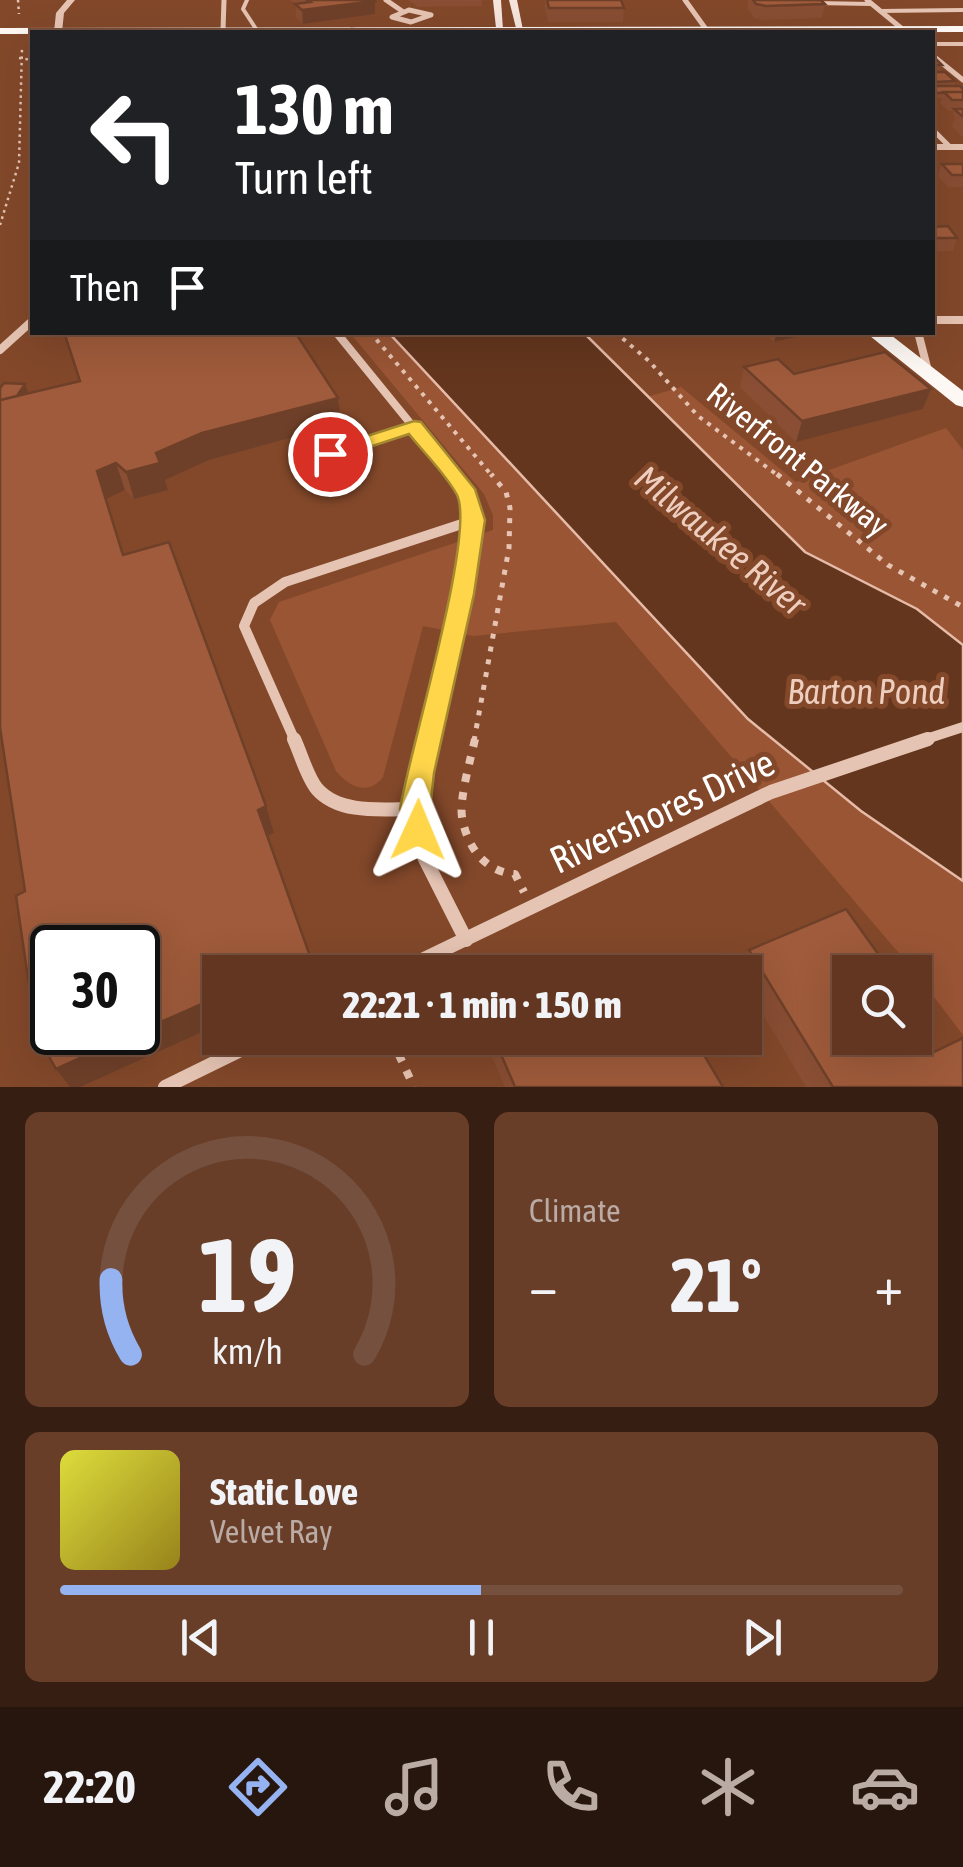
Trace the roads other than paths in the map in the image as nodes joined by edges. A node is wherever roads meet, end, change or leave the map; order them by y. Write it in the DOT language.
graph roads {
  1 [pos="71,0"];
  2 [pos="224,0"];
  3 [pos="247,0"];
  4 [pos="386,0"];
  5 [pos="513,0"];
  6 [pos="684,0"];
  7 [pos="841,2"];
  8 [pos="869,2"];
  9 [pos="498,4"];
  10 [pos="805,4"];
  11 [pos="963,10"];
  12 [pos="402,11"];
  13 [pos="880,11"];
  14 [pos="397,25"];
  15 [pos="449,28"];
  16 [pos="963,28"];
  17 [pos="58,30"];
  18 [pos="98,30"];
  19 [pos="182,30"];
  20 [pos="222,30"];
  21 [pos="256,30"];
  22 [pos="280,30"];
  23 [pos="501,30"];
  24 [pos="520,30"];
  25 [pos="650,30"];
  26 [pos="706,30"];
  27 [pos="903,30"];
  28 [pos="924,30"];
  29 [pos="0,33"];
  30 [pos="28,34"];
  31 [pos="935,44"];
  32 [pos="963,44"];
  33 [pos="935,57"];
  34 [pos="963,80"];
  35 [pos="935,132"];
  36 [pos="935,147"];
  37 [pos="950,147"];
  38 [pos="963,147"];
  39 [pos="935,320"];
  40 [pos="963,320"];
  41 [pos="30,322"];
  42 [pos="338,335"];
  43 [pos="878,335"];
  44 [pos="919,335"];
  45 [pos="0,350"];
  46 [pos="928,371"];
  47 [pos="963,401"];
  48 [pos="414,426"];
  49 [pos="330,454"];
  50 [pos="474,520"];
  51 [pos="963,727"];
  52 [pos="415,809"];
  53 [pos="466,940"];
  54 [pos="434,955"];
  55 [pos="230,1055"];
  56 [pos="164,1087"];
  1 -- 17 [label="street"];
  2 -- 20 [label="street"];
  3 -- 21 [label="lane"];
  4 -- 12 [label="street"];
  5 -- 24 [label="main road"];
  6 -- 26 [label="street"];
  7 -- 8 [label="lane"];
  7 -- 10 [label="lane"];
  8 -- 13 [label="street"];
  9 -- 15 [label="main road"];
  9 -- 23 [label="main road"];
  11 -- 13 [label="lane"];
  12 -- 14 [label="street"];
  12 -- 14 [label="street"];
  13 -- 27 [label="street"];
  14 -- 15 [label="main road"];
  14 -- 22 [label="main road"];
  15 -- 23 [label="main road"];
  16 -- 28 [label="main road"];
  18 -- 19 [label="main road"];
  23 -- 24 [label="main road"];
  24 -- 25 [label="main road"];
  29 -- 30 [label="main road"];
  31 -- 32 [label="lane"];
  33 -- 34 [label="street"];
  35 -- 37 [label="lane"];
  36 -- 37 [label="street"];
  37 -- 38 [label="street"];
  39 -- 40 [label="street"];
  41 -- 45 [label="street"];
  42 -- 48 [label="street"];
  43 -- 46 [label="main road"];
  44 -- 46 [label="street"];
  46 -- 47 [label="main road"];
  48 -- 49 [label="lane"];
  48 -- 50 [label="street"];
  50 -- 52 [label="street"];
  50 -- 52 [label="street"];
  51 -- 53 [label="street, Rivershores Drive"];
  52 -- 53 [label="street"];
  53 -- 54 [label="street, Rivershores Drive"];
  55 -- 56 [label="street"];
}
